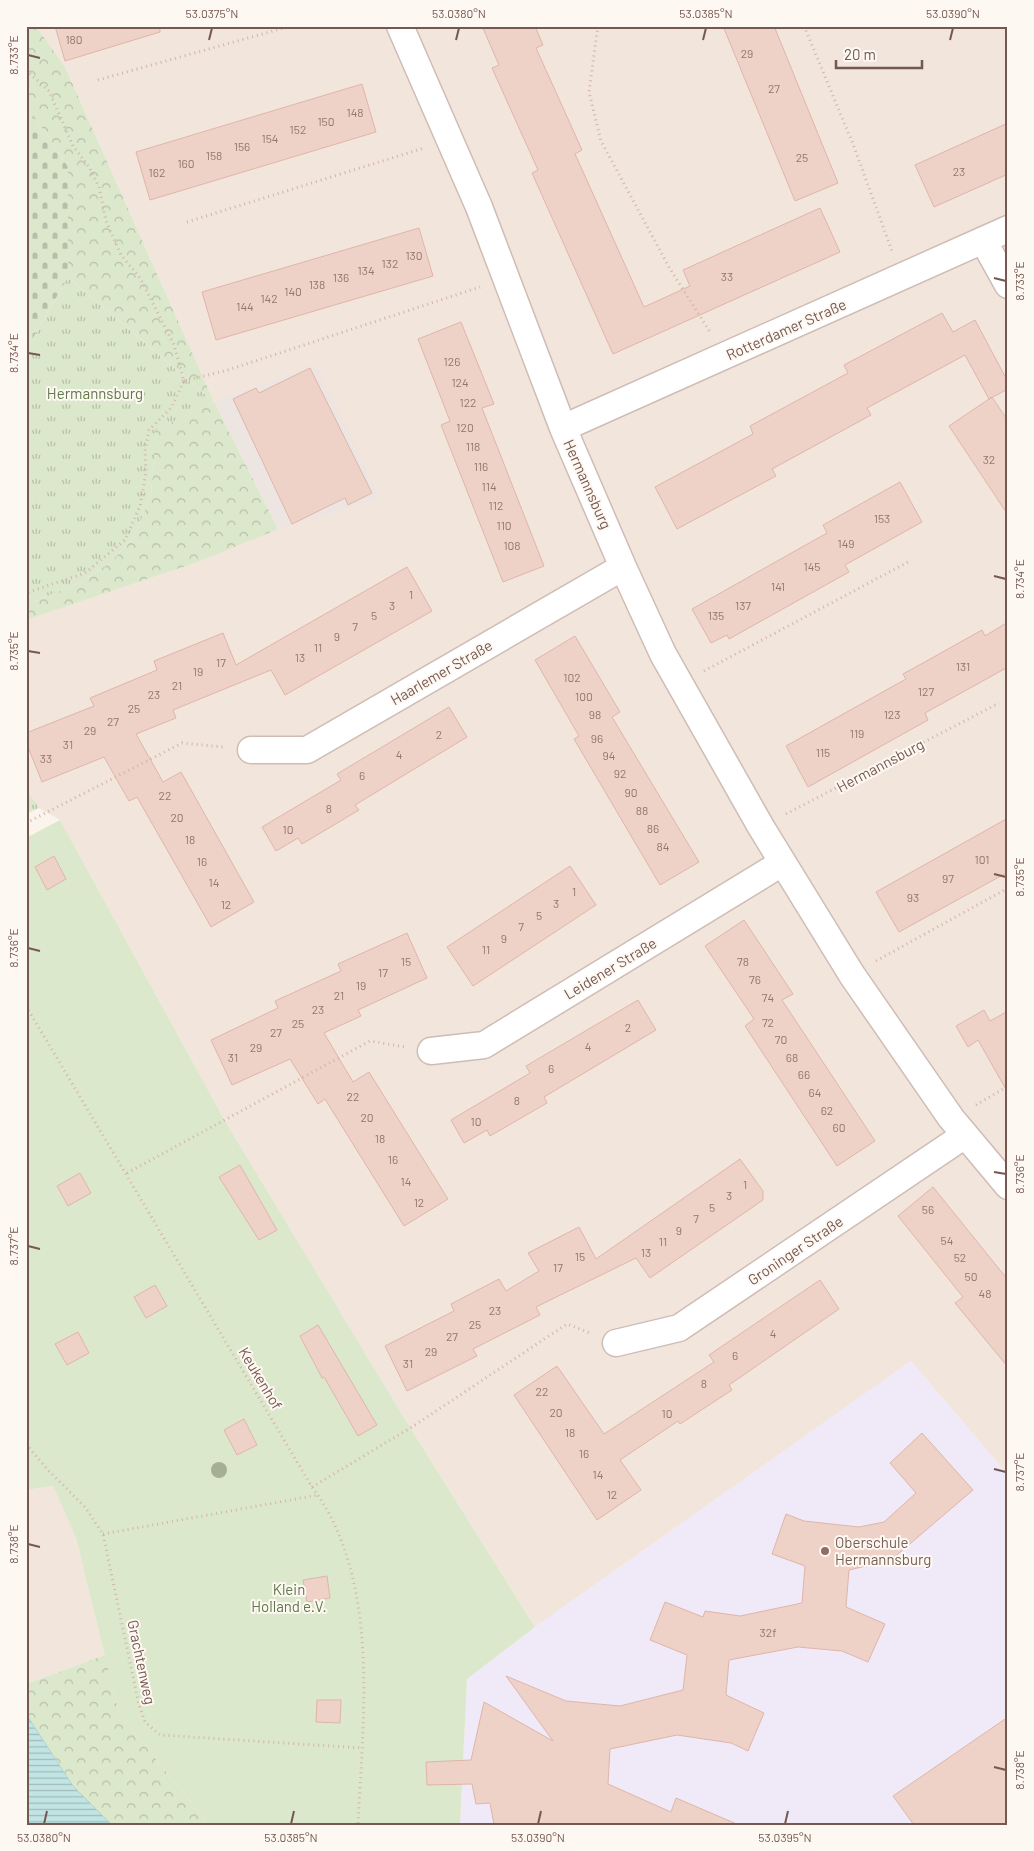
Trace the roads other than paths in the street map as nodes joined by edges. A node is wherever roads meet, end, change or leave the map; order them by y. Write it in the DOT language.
graph roads {
  1 [pos="400,26"];
  2 [pos="1008,229"];
  3 [pos="983,240"];
  4 [pos="1008,285"];
  5 [pos="563,428"];
  6 [pos="623,567"];
  7 [pos="251,750"];
  8 [pos="782,863"];
  9 [pos="430,1051"];
  10 [pos="958,1127"];
  11 [pos="1008,1186"];
  12 [pos="616,1343"];
  1 -- 5 [label="street, Hermannsburg"];
  2 -- 3 [label="street, Rotterdamer Straße"];
  3 -- 4 [label="street"];
  3 -- 5 [label="street, Rotterdamer Straße"];
  5 -- 6 [label="street, Hermannsburg"];
  6 -- 7 [label="street, Haarlemer Straße"];
  6 -- 8 [label="street, Hermannsburg"];
  8 -- 9 [label="street, Leidener Straße"];
  8 -- 10 [label="street, Hermannsburg"];
  10 -- 11 [label="street, Hermannsburg"];
  10 -- 12 [label="street, Groninger Straße"];
}
